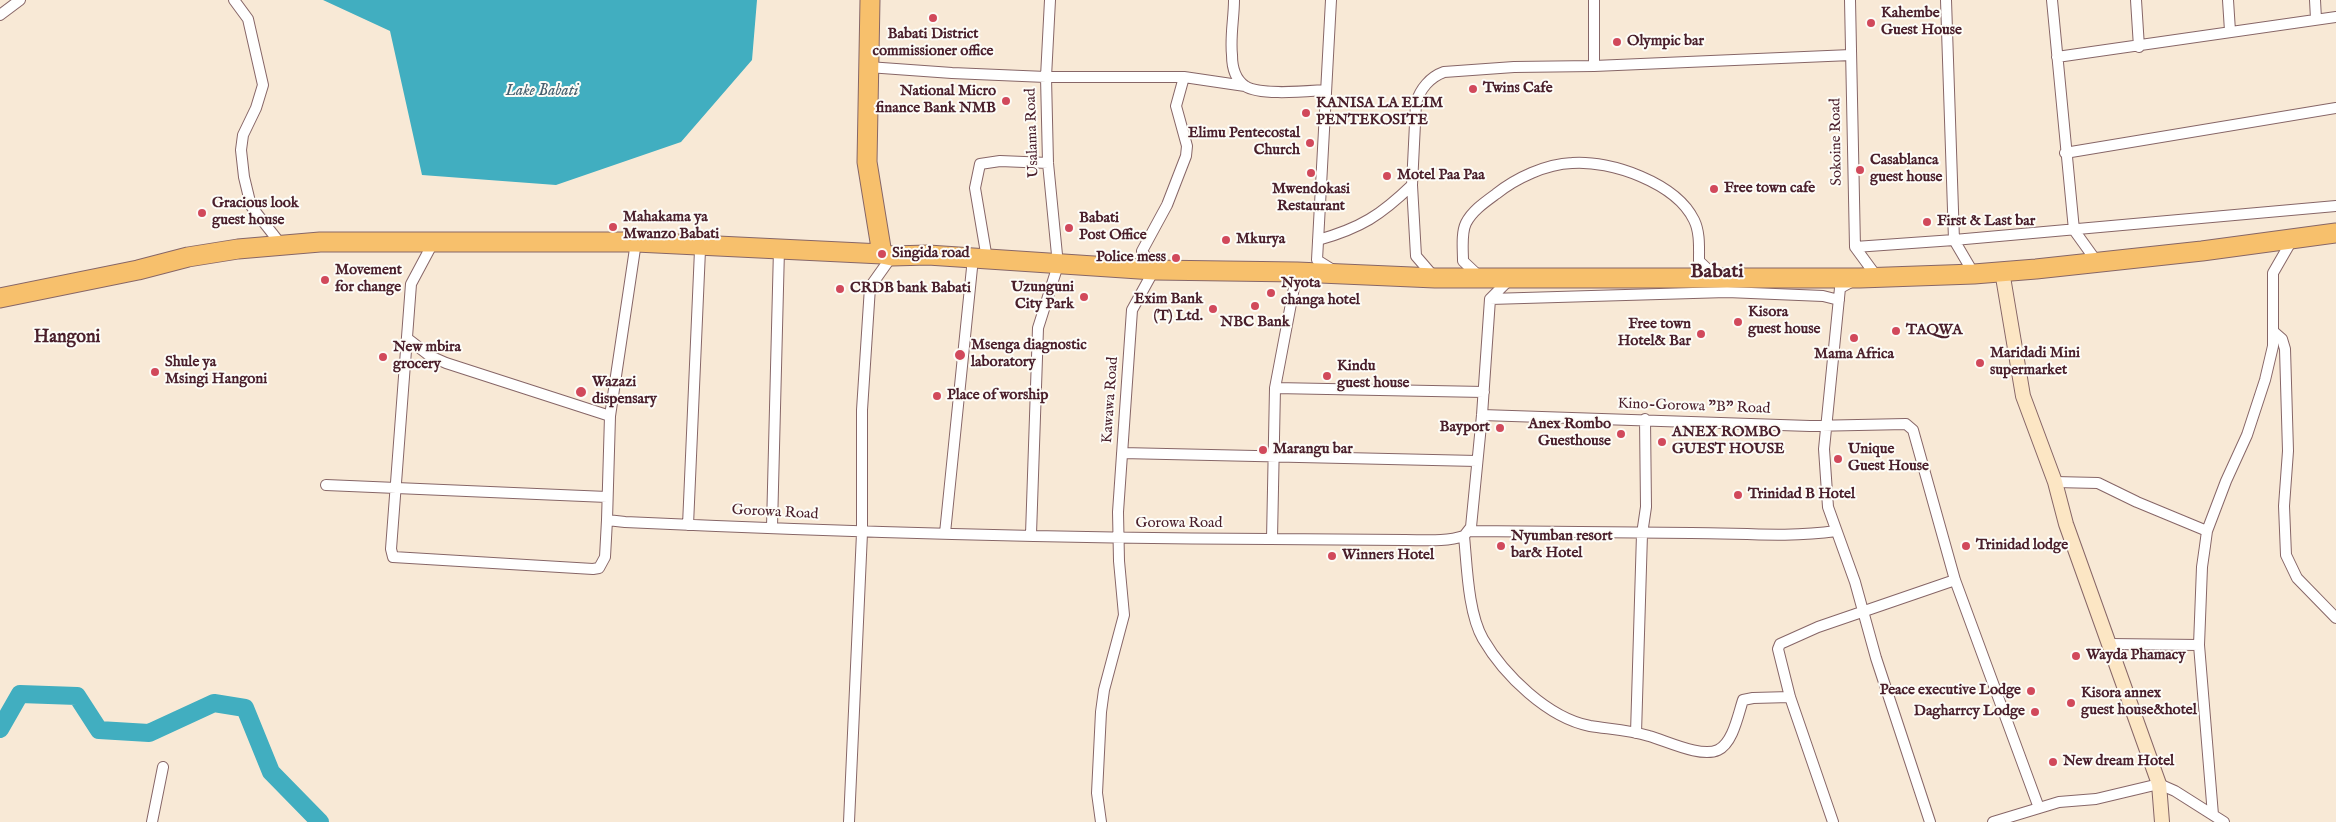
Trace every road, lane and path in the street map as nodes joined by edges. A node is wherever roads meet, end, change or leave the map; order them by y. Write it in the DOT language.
graph roads {
  1 [pos="20,0"];
  2 [pos="234,0"];
  3 [pos="870,0"];
  4 [pos="1050,0"];
  5 [pos="1234,0"];
  6 [pos="1331,0"];
  7 [pos="1594,0"];
  8 [pos="1850,0"];
  9 [pos="1946,0"];
  10 [pos="2052,0"];
  11 [pos="2136,0"];
  12 [pos="2228,0"];
  13 [pos="2315,0"];
  14 [pos="0,15"];
  15 [pos="2336,16"];
  16 [pos="2316,19"];
  17 [pos="2230,32"];
  18 [pos="2139,46"];
  19 [pos="1851,55"];
  20 [pos="2058,57"];
  21 [pos="1594,66"];
  22 [pos="868,67"];
  23 [pos="1046,76"];
  24 [pos="1184,77"];
  25 [pos="1246,86"];
  26 [pos="1326,90"];
  27 [pos="2336,108"];
  28 [pos="2065,153"];
  29 [pos="867,162"];
  30 [pos="1048,163"];
  31 [pos="1412,185"];
  32 [pos="2336,206"];
  33 [pos="2074,230"];
  34 [pos="2336,234"];
  35 [pos="1318,240"];
  36 [pos="1954,240"];
  37 [pos="2292,240"];
  38 [pos="434,241"];
  39 [pos="636,242"];
  40 [pos="719,245"];
  41 [pos="283,247"];
  42 [pos="1855,247"];
  43 [pos="779,249"];
  44 [pos="887,255"];
  45 [pos="928,255"];
  46 [pos="980,258"];
  47 [pos="2097,262"];
  48 [pos="1058,264"];
  49 [pos="1154,270"];
  50 [pos="2002,271"];
  51 [pos="1298,272"];
  52 [pos="1338,274"];
  53 [pos="1974,274"];
  54 [pos="1868,277"];
  55 [pos="1435,278"];
  56 [pos="1482,279"];
  57 [pos="1510,279"];
  58 [pos="1722,285"];
  59 [pos="0,298"];
  60 [pos="1490,299"];
  61 [pos="1839,300"];
  62 [pos="2274,332"];
  63 [pos="408,339"];
  64 [pos="1275,388"];
  65 [pos="1484,392"];
  66 [pos="1482,415"];
  67 [pos="610,416"];
  68 [pos="1645,419"];
  69 [pos="1826,426"];
  70 [pos="1122,453"];
  71 [pos="1274,456"];
  72 [pos="1477,461"];
  73 [pos="2055,482"];
  74 [pos="326,485"];
  75 [pos="397,488"];
  76 [pos="607,497"];
  77 [pos="608,520"];
  78 [pos="688,525"];
  79 [pos="772,527"];
  80 [pos="1836,531"];
  81 [pos="2207,531"];
  82 [pos="862,533"];
  83 [pos="946,533"];
  84 [pos="1466,533"];
  85 [pos="1032,534"];
  86 [pos="1642,534"];
  87 [pos="1118,539"];
  88 [pos="1272,539"];
  89 [pos="1955,580"];
  90 [pos="1862,613"];
  91 [pos="2336,618"];
  92 [pos="2109,644"];
  93 [pos="2199,645"];
  94 [pos="1790,697"];
  95 [pos="1636,733"];
  96 [pos="163,767"];
  97 [pos="2159,784"];
  98 [pos="2039,808"];
  99 [pos="2219,820"];
  100 [pos="152,822"];
  101 [pos="849,822"];
  102 [pos="1101,822"];
  103 [pos="1833,822"];
  104 [pos="1930,822"];
  105 [pos="1993,822"];
  106 [pos="2162,822"];
  1 -- 14 [label="street"];
  2 -- 41 [label="street"];
  3 -- 22 [label="highway"];
  4 -- 23 [label="street, Usalama Road"];
  5 -- 25 [label="street"];
  6 -- 26 [label="street"];
  7 -- 21 [label="street"];
  8 -- 19 [label="street, Sokoine Road"];
  9 -- 36 [label="street"];
  10 -- 20 [label="street"];
  11 -- 18 [label="street"];
  12 -- 17 [label="street"];
  13 -- 16 [label="street"];
  15 -- 16 [label="street"];
  16 -- 17 [label="street"];
  17 -- 18 [label="street"];
  18 -- 20 [label="street"];
  19 -- 21 [label="street"];
  19 -- 42 [label="street, Sokoine Road"];
  20 -- 28 [label="street"];
  21 -- 31 [label="street"];
  22 -- 23 [label="street"];
  22 -- 29 [label="highway"];
  23 -- 24 [label="street"];
  23 -- 30 [label="street, Usalama Road"];
  24 -- 25 [label="street"];
  24 -- 49 [label="street"];
  25 -- 26 [label="street"];
  26 -- 35 [label="street"];
  27 -- 28 [label="street"];
  28 -- 33 [label="street"];
  29 -- 44 [label="highway"];
  29 -- 45 [label="highway"];
  30 -- 46 [label="street"];
  30 -- 48 [label="street, Usalama Road"];
  31 -- 35 [label="street"];
  31 -- 55 [label="street"];
  32 -- 33 [label="street"];
  33 -- 36 [label="street"];
  33 -- 47 [label="street"];
  34 -- 37 [label="highway"];
  35 -- 52 [label="street"];
  36 -- 42 [label="street"];
  36 -- 53 [label="street"];
  37 -- 47 [label="highway"];
  37 -- 62 [label="street"];
  38 -- 39 [label="highway"];
  38 -- 41 [label="highway"];
  38 -- 63 [label="street"];
  39 -- 40 [label="highway"];
  39 -- 67 [label="street"];
  40 -- 43 [label="highway"];
  40 -- 78 [label="street"];
  41 -- 59 [label="highway"];
  42 -- 54 [label="street"];
  43 -- 44 [label="highway"];
  43 -- 79 [label="street"];
  44 -- 45 [label="highway"];
  44 -- 82 [label="street"];
  45 -- 46 [label="highway"];
  46 -- 48 [label="highway"];
  46 -- 83 [label="street"];
  47 -- 50 [label="highway"];
  48 -- 49 [label="highway"];
  48 -- 85 [label="street"];
  49 -- 51 [label="highway"];
  49 -- 70 [label="street, Kawawa Road"];
  50 -- 53 [label="highway"];
  50 -- 73 [label="street"];
  51 -- 52 [label="highway"];
  51 -- 64 [label="street"];
  52 -- 55 [label="highway"];
  53 -- 54 [label="highway"];
  54 -- 58 [label="highway"];
  54 -- 61 [label="street"];
  55 -- 56 [label="highway"];
  56 -- 57 [label="highway"];
  56 -- 58 [label="street"];
  57 -- 58 [label="highway"];
  57 -- 60 [label="street"];
  58 -- 60 [label="street"];
  58 -- 61 [label="street"];
  60 -- 65 [label="street"];
  61 -- 69 [label="street"];
  62 -- 81 [label="street"];
  62 -- 91 [label="street"];
  63 -- 67 [label="street"];
  63 -- 75 [label="street"];
  64 -- 65 [label="street"];
  64 -- 71 [label="street"];
  65 -- 66 [label="street"];
  66 -- 68 [label="street, Kino-Gorowa \"B\" Road"];
  66 -- 72 [label="street"];
  67 -- 76 [label="street"];
  68 -- 69 [label="street, Kino-Gorowa \"B\" Road"];
  68 -- 86 [label="street"];
  69 -- 80 [label="street"];
  69 -- 89 [label="street, Kino-Gorowa \"B\" Road"];
  70 -- 71 [label="street"];
  70 -- 87 [label="street, Kawawa Road"];
  71 -- 72 [label="street"];
  71 -- 88 [label="street"];
  72 -- 84 [label="street"];
  73 -- 81 [label="street"];
  73 -- 92 [label="street"];
  74 -- 75 [label="street"];
  75 -- 76 [label="street"];
  75 -- 77 [label="street"];
  76 -- 77 [label="street"];
  77 -- 78 [label="street, Gorowa Road"];
  78 -- 79 [label="street, Gorowa Road"];
  79 -- 82 [label="street, Gorowa Road"];
  80 -- 86 [label="street, Gorowa Road"];
  80 -- 90 [label="street"];
  81 -- 93 [label="street"];
  82 -- 83 [label="street, Gorowa Road"];
  82 -- 101 [label="street"];
  83 -- 85 [label="street, Gorowa Road"];
  84 -- 86 [label="street, Gorowa Road"];
  84 -- 88 [label="street, Gorowa Road"];
  84 -- 95 [label="street"];
  85 -- 87 [label="street, Gorowa Road"];
  86 -- 95 [label="street"];
  87 -- 88 [label="street, Gorowa Road"];
  87 -- 102 [label="street, Kawawa Road"];
  89 -- 90 [label="street"];
  89 -- 98 [label="street"];
  90 -- 94 [label="street"];
  90 -- 104 [label="street"];
  92 -- 93 [label="street"];
  92 -- 97 [label="street"];
  93 -- 99 [label="street"];
  94 -- 95 [label="street"];
  94 -- 103 [label="street"];
  96 -- 100 [label="street"];
  97 -- 98 [label="street"];
  97 -- 99 [label="street"];
  97 -- 106 [label="street"];
  98 -- 105 [label="street"];
}
